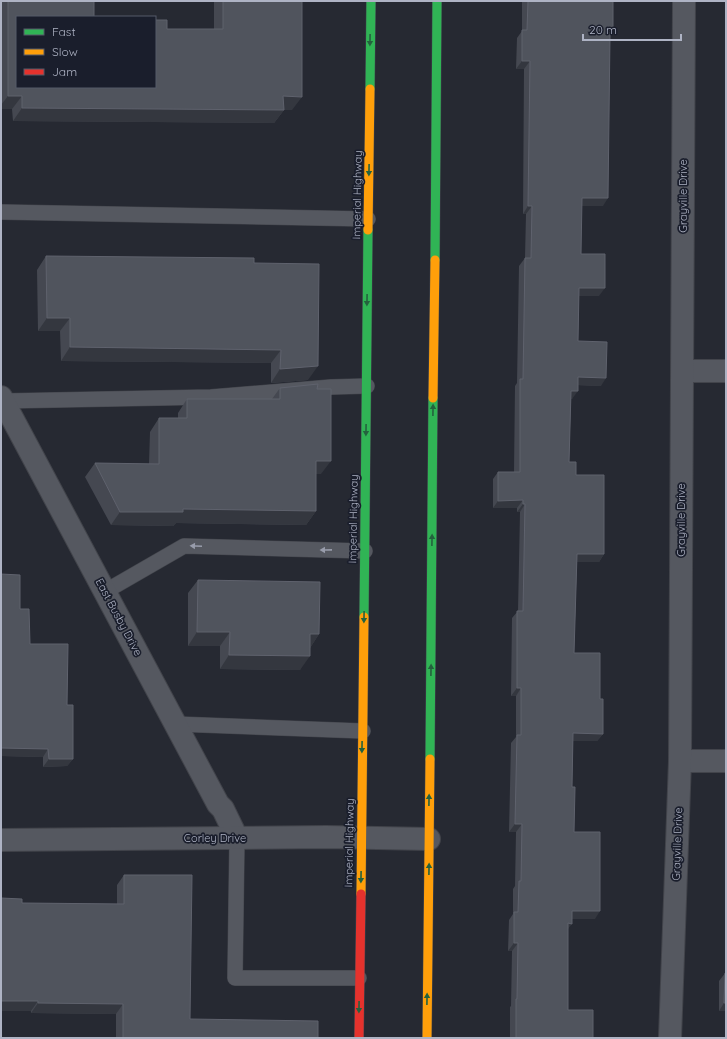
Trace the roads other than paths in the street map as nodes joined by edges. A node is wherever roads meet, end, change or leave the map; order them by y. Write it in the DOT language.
graph roads {
  1 [pos="371,1"];
  2 [pos="437,1"];
  3 [pos="684,1"];
  4 [pos="1,212"];
  5 [pos="368,219"];
  6 [pos="683,371"];
  7 [pos="726,371"];
  8 [pos="366,386"];
  9 [pos="2,399"];
  10 [pos="365,551"];
  11 [pos="106,592"];
  12 [pos="176,724"];
  13 [pos="363,731"];
  14 [pos="680,761"];
  15 [pos="726,761"];
  16 [pos="237,838"];
  17 [pos="361,838"];
  18 [pos="429,839"];
  19 [pos="1,840"];
  20 [pos="359,978"];
  21 [pos="359,1038"];
  22 [pos="427,1038"];
  23 [pos="670,1038"];
  1 -- 5 [label="main road, Imperial Highway, one-way"];
  18 -- 2 [label="main road, one-way"];
  3 -- 6 [label="street, Grayville Drive"];
  4 -- 5 [label="lane"];
  5 -- 8 [label="main road, Imperial Highway, one-way"];
  6 -- 7 [label="street"];
  6 -- 14 [label="street, Grayville Drive"];
  8 -- 9 [label="lane"];
  8 -- 10 [label="main road, Imperial Highway, one-way"];
  9 -- 11 [label="street, East Busby Drive"];
  10 -- 11 [label="lane, one-way"];
  10 -- 13 [label="main road, Imperial Highway, one-way"];
  11 -- 12 [label="street, East Busby Drive"];
  12 -- 13 [label="lane"];
  12 -- 16 [label="street, East Busby Drive"];
  13 -- 17 [label="main road, Imperial Highway, one-way"];
  14 -- 15 [label="street"];
  14 -- 23 [label="street, Grayville Drive"];
  16 -- 17 [label="street, Corley Drive"];
  16 -- 19 [label="street, Corley Drive"];
  16 -- 20 [label="lane"];
  17 -- 18 [label="street, Corley Drive"];
  17 -- 20 [label="main road, Imperial Highway, one-way"];
  22 -- 18 [label="main road, one-way"];
  20 -- 21 [label="main road, Imperial Highway, one-way"];
}
